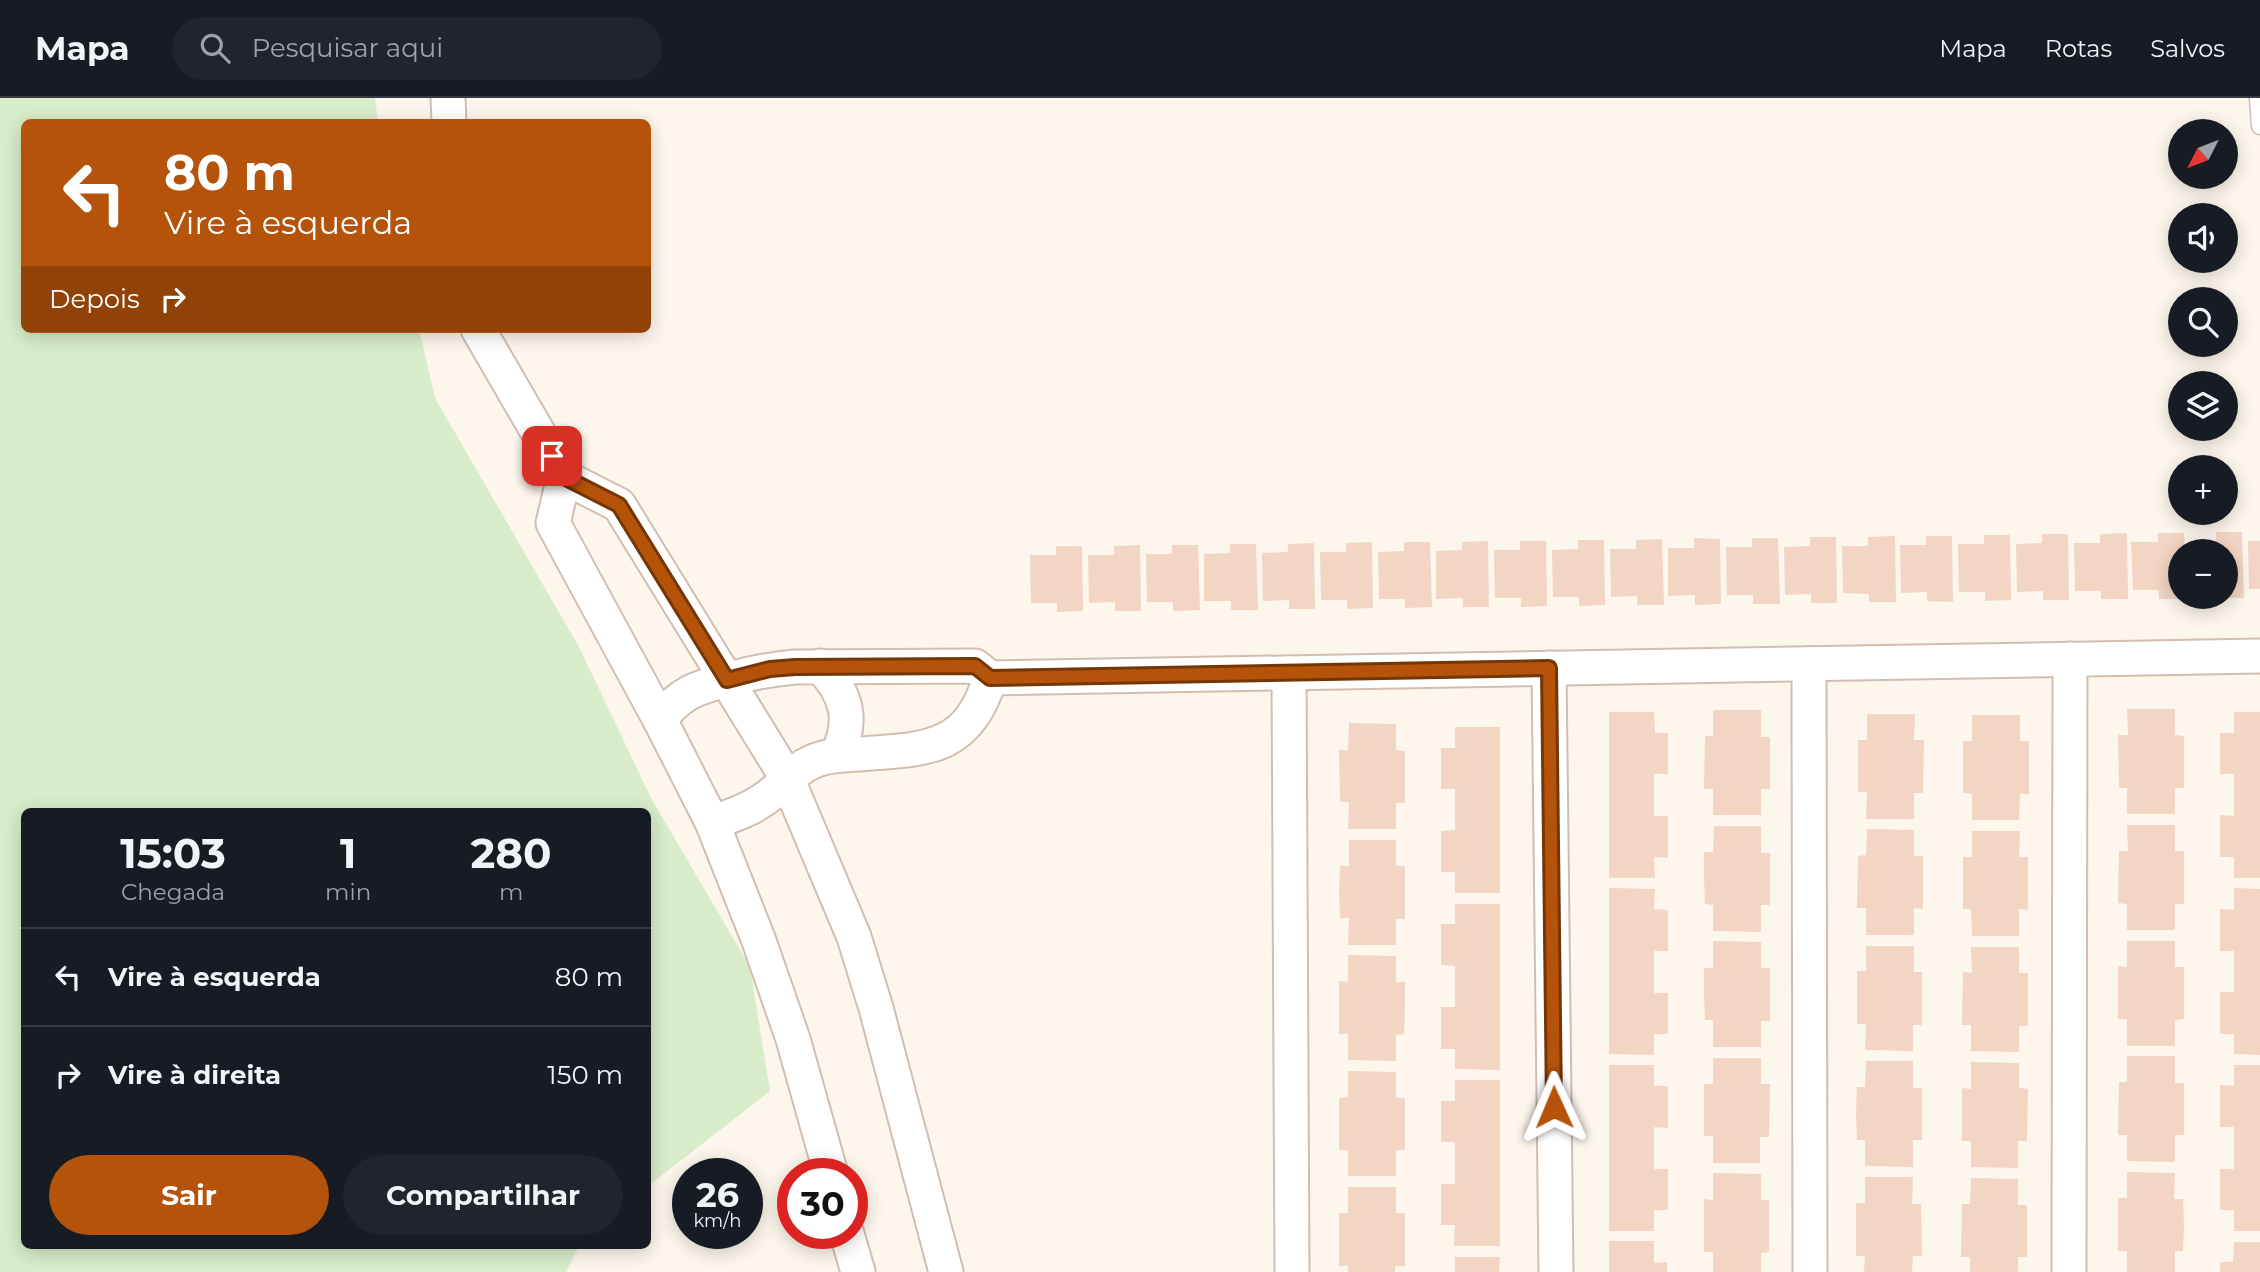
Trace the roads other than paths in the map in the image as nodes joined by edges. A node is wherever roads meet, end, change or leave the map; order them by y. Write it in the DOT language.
graph roads {
  1 [pos="449,98"];
  2 [pos="2258,98"];
  3 [pos="450,119"];
  4 [pos="2260,126"];
  5 [pos="480,333"];
  6 [pos="564,477"];
  7 [pos="2260,656"];
  8 [pos="2070,659"];
  9 [pos="1808,664"];
  10 [pos="820,666"];
  11 [pos="1549,668"];
  12 [pos="1289,673"];
  13 [pos="990,678"];
  14 [pos="727,680"];
  15 [pos="660,720"];
  16 [pos="837,755"];
  17 [pos="787,778"];
  18 [pos="712,822"];
  19 [pos="826,1158"];
  20 [pos="851,1249"];
  21 [pos="858,1272"];
  22 [pos="946,1272"];
  23 [pos="1292,1272"];
  24 [pos="1556,1272"];
  25 [pos="1810,1272"];
  26 [pos="2068,1272"];
  1 -- 3 [label="street"];
  2 -- 4 [label="lane"];
  5 -- 6 [label="street"];
  6 -- 14 [label="street"];
  6 -- 15 [label="street"];
  7 -- 8 [label="street"];
  8 -- 9 [label="street"];
  8 -- 26 [label="street"];
  9 -- 11 [label="street"];
  9 -- 25 [label="street"];
  10 -- 13 [label="street"];
  10 -- 14 [label="street"];
  10 -- 16 [label="street"];
  11 -- 12 [label="street"];
  11 -- 24 [label="street"];
  12 -- 13 [label="street"];
  12 -- 23 [label="street"];
  13 -- 16 [label="street"];
  14 -- 15 [label="street"];
  14 -- 17 [label="street"];
  15 -- 18 [label="street"];
  16 -- 17 [label="street"];
  17 -- 18 [label="street"];
  17 -- 22 [label="street"];
  18 -- 19 [label="street"];
  20 -- 21 [label="street"];
}
